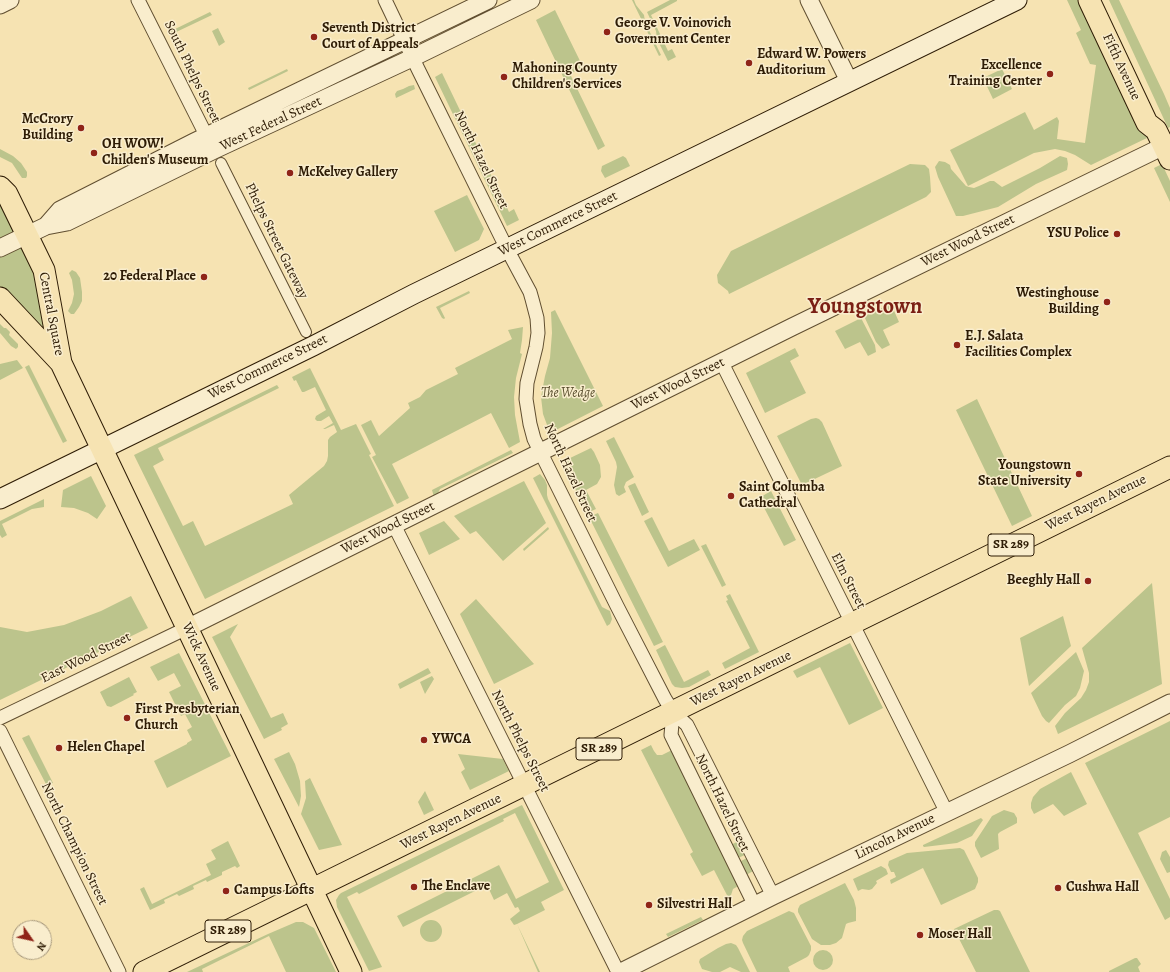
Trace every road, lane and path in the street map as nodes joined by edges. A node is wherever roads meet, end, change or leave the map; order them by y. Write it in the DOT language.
graph roads {
  1 [pos="10,0"];
  2 [pos="138,0"];
  3 [pos="385,0"];
  4 [pos="488,0"];
  5 [pos="532,0"];
  6 [pos="809,0"];
  7 [pos="1017,0"];
  8 [pos="1090,0"];
  9 [pos="1102,0"];
  10 [pos="0,5"];
  11 [pos="404,41"];
  12 [pos="412,58"];
  13 [pos="849,81"];
  14 [pos="1165,144"];
  15 [pos="214,150"];
  16 [pos="0,187"];
  17 [pos="26,235"];
  18 [pos="0,248"];
  19 [pos="507,249"];
  20 [pos="0,298"];
  21 [pos="306,332"];
  22 [pos="61,363"];
  23 [pos="722,363"];
  24 [pos="101,449"];
  25 [pos="540,452"];
  26 [pos="1170,467"];
  27 [pos="0,499"];
  28 [pos="394,525"];
  29 [pos="852,624"];
  30 [pos="187,628"];
  31 [pos="1170,703"];
  32 [pos="672,712"];
  33 [pos="0,718"];
  34 [pos="0,731"];
  35 [pos="525,785"];
  36 [pos="947,813"];
  37 [pos="312,890"];
  38 [pos="773,896"];
  39 [pos="755,906"];
  40 [pos="118,972"];
  41 [pos="144,972"];
  42 [pos="351,972"];
  43 [pos="619,972"];
  1 -- 10 [label="street"];
  2 -- 15 [label="street, South Phelps Street"];
  3 -- 11 [label="street, North Hazel Street"];
  4 -- 11 [label="street, West Federal Street"];
  5 -- 12 [label="street, West Federal Street"];
  6 -- 13 [label="street"];
  7 -- 13 [label="main road, West Commerce Street"];
  8 -- 14 [label="main road, Fifth Avenue"];
  9 -- 14 [label="main road, Fifth Avenue"];
  11 -- 12 [label="street, North Hazel Street"];
  11 -- 15 [label="street, West Federal Street"];
  12 -- 15 [label="street, West Federal Street"];
  12 -- 19 [label="street, North Hazel Street"];
  13 -- 19 [label="main road, West Commerce Street"];
  14 -- 23 [label="street, West Wood Street"];
  15 -- 17 [label="street, West Federal Street"];
  15 -- 21 [label="street, Phelps Street Gateway"];
  16 -- 17 [label="main road, Central Square"];
  17 -- 18 [label="street, West Federal Street"];
  17 -- 22 [label="main road, Central Square"];
  19 -- 24 [label="main road, West Commerce Street"];
  19 -- 25 [label="street, North Hazel Street"];
  20 -- 22 [label="main road, Central Square"];
  22 -- 24 [label="main road, Wick Avenue"];
  23 -- 25 [label="street, West Wood Street"];
  23 -- 29 [label="street, Elm Street"];
  24 -- 27 [label="main road, West Commerce Street"];
  24 -- 30 [label="main road, Wick Avenue"];
  25 -- 28 [label="street, West Wood Street"];
  25 -- 32 [label="street, North Hazel Street"];
  26 -- 29 [label="main road, West Rayen Avenue / SR 289"];
  28 -- 30 [label="street, West Wood Street"];
  28 -- 35 [label="street, North Phelps Street"];
  29 -- 32 [label="main road, West Rayen Avenue / SR 289"];
  29 -- 36 [label="street, Elm Street"];
  30 -- 33 [label="street, East Wood Street"];
  30 -- 37 [label="main road, Wick Avenue"];
  31 -- 36 [label="street, Lincoln Avenue"];
  32 -- 35 [label="main road, West Rayen Avenue / SR 289"];
  32 -- 38 [label="street, North Hazel Street"];
  32 -- 39 [label="street, North Hazel Street"];
  34 -- 40 [label="street, North Champion Street"];
  35 -- 37 [label="main road, West Rayen Avenue / SR 289"];
  35 -- 43 [label="street, North Phelps Street"];
  36 -- 38 [label="street, Lincoln Avenue"];
  37 -- 41 [label="main road, SR 289"];
  37 -- 42 [label="main road, Wick Avenue"];
  38 -- 39 [label="street, Lincoln Avenue"];
  39 -- 43 [label="street, Lincoln Avenue"];
}
